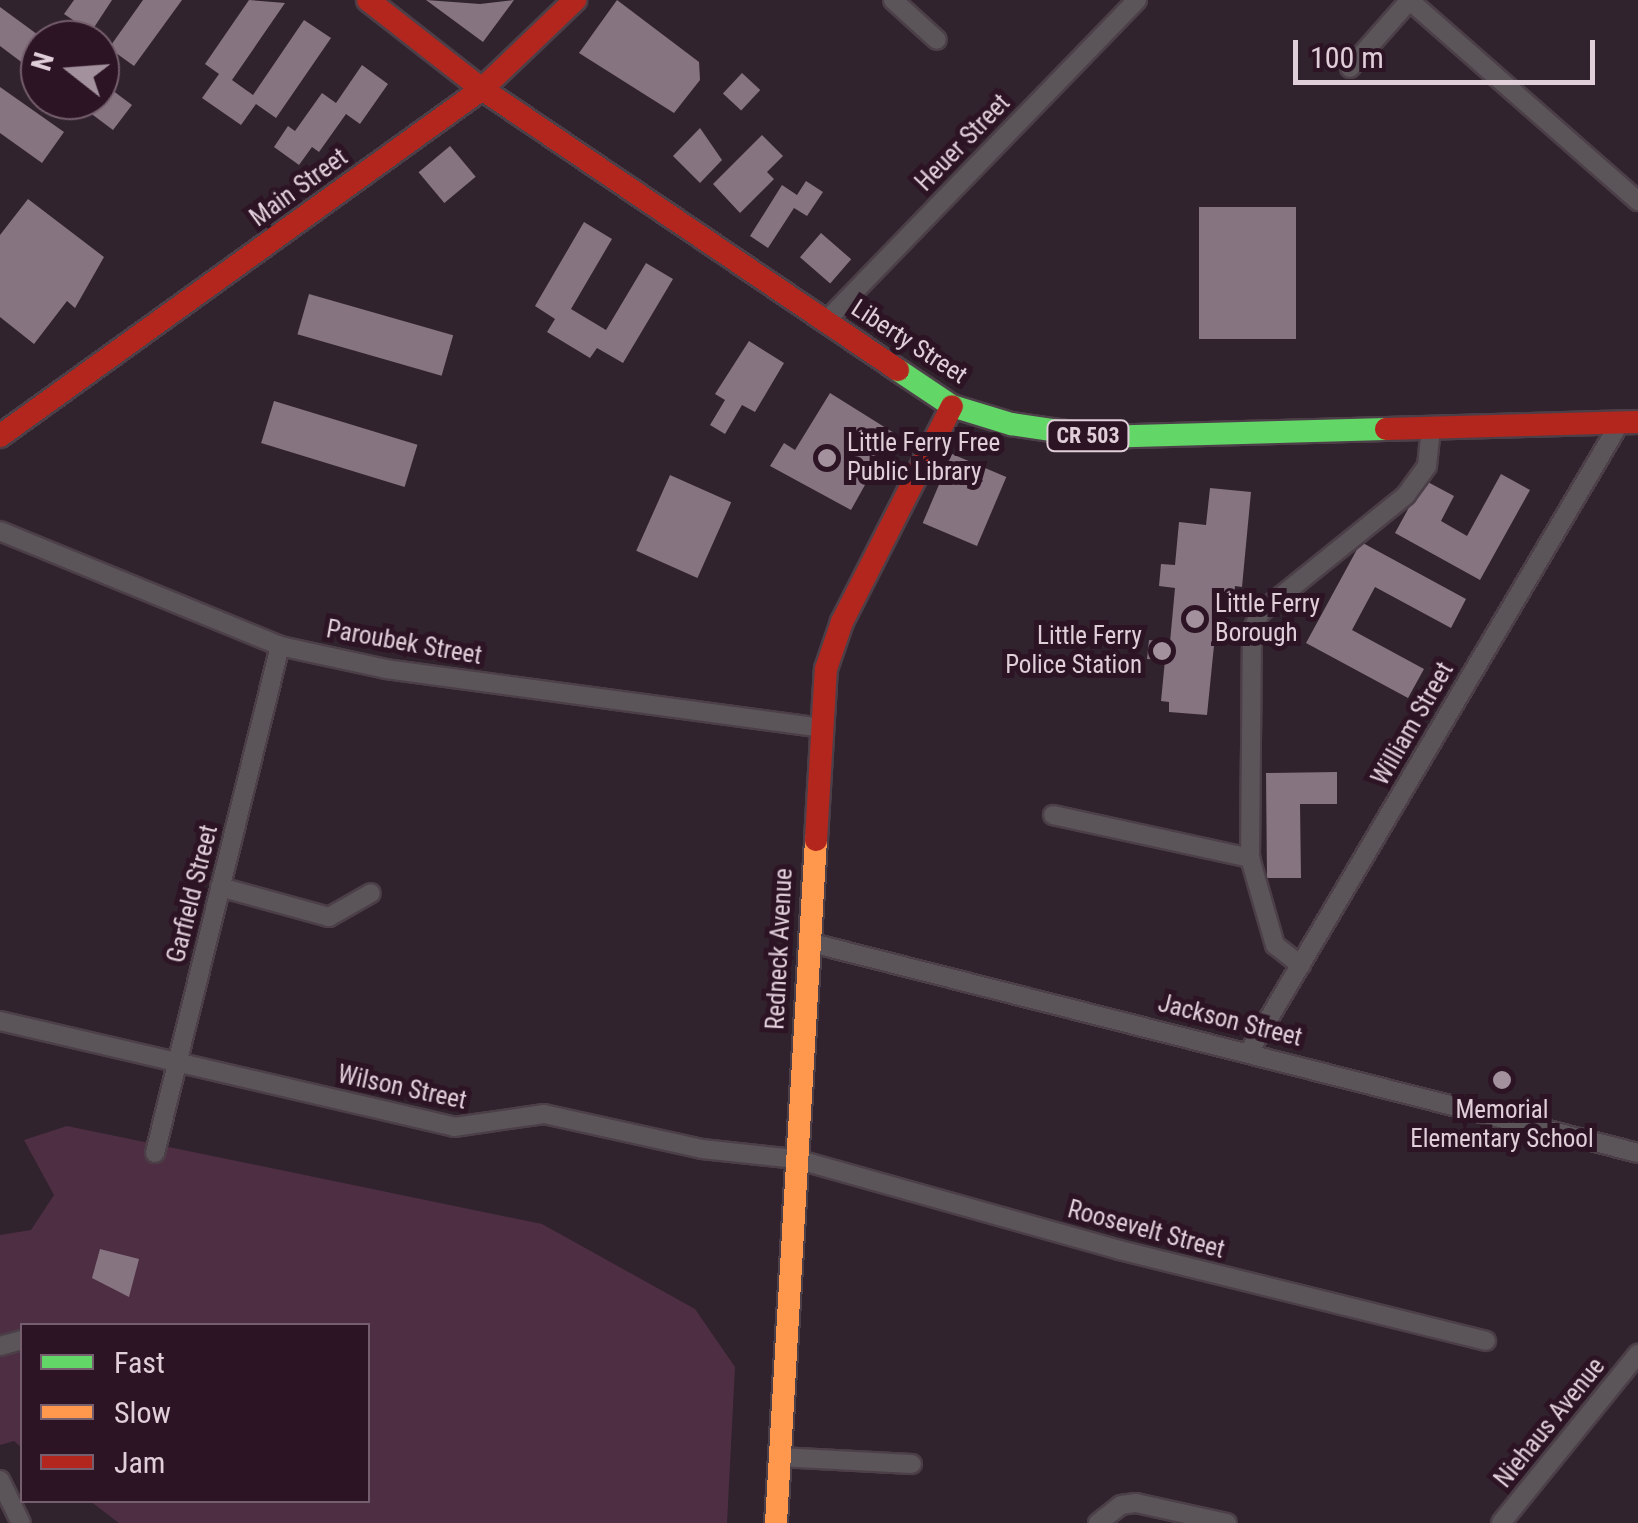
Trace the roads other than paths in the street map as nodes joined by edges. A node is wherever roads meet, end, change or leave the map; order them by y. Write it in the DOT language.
graph roads {
  1 [pos="368,0"];
  2 [pos="575,0"];
  3 [pos="893,0"];
  4 [pos="1137,0"];
  5 [pos="1410,0"];
  6 [pos="937,40"];
  7 [pos="1350,68"];
  8 [pos="482,88"];
  9 [pos="1638,202"];
  10 [pos="826,321"];
  11 [pos="952,406"];
  12 [pos="1632,417"];
  13 [pos="1430,427"];
  14 [pos="0,436"];
  15 [pos="0,530"];
  16 [pos="280,646"];
  17 [pos="820,728"];
  18 [pos="1053,816"];
  19 [pos="1250,858"];
  20 [pos="220,887"];
  21 [pos="371,893"];
  22 [pos="808,942"];
  23 [pos="1300,965"];
  24 [pos="0,1020"];
  25 [pos="1249,1052"];
  26 [pos="177,1063"];
  27 [pos="155,1153"];
  28 [pos="1638,1153"];
  29 [pos="796,1159"];
  30 [pos="1486,1340"];
  31 [pos="1638,1354"];
  32 [pos="779,1457"];
  33 [pos="912,1464"];
  34 [pos="4,1488"];
  35 [pos="21,1523"];
  36 [pos="776,1523"];
  37 [pos="1098,1523"];
  38 [pos="1227,1523"];
  39 [pos="1501,1523"];
  1 -- 8 [label="street, Liberty Street / CR 503"];
  2 -- 8 [label="street, Main Street"];
  3 -- 6 [label="street"];
  4 -- 10 [label="street, Heuer Street"];
  5 -- 7 [label="street"];
  5 -- 9 [label="street"];
  8 -- 10 [label="street, Liberty Street / CR 503"];
  8 -- 14 [label="street, Main Street"];
  10 -- 11 [label="street, Liberty Street / CR 503"];
  11 -- 13 [label="street, Liberty Street / CR 503"];
  11 -- 17 [label="street, Redneck Avenue"];
  12 -- 13 [label="street, Liberty Street / CR 503"];
  12 -- 23 [label="street, William Street"];
  13 -- 19 [label="street"];
  15 -- 16 [label="street, Paroubek Street"];
  16 -- 17 [label="street, Paroubek Street"];
  16 -- 20 [label="street, Garfield Street"];
  17 -- 22 [label="street, Redneck Avenue"];
  18 -- 19 [label="street"];
  19 -- 23 [label="street"];
  20 -- 21 [label="street"];
  20 -- 26 [label="street, Garfield Street"];
  22 -- 25 [label="street, Jackson Street"];
  22 -- 29 [label="street, Redneck Avenue"];
  23 -- 25 [label="street, William Street"];
  24 -- 26 [label="street, Wilson Street"];
  25 -- 28 [label="street, Jackson Street"];
  26 -- 27 [label="street, Garfield Street"];
  26 -- 29 [label="street, Wilson Street"];
  29 -- 30 [label="street, Roosevelt Street"];
  29 -- 32 [label="street, Redneck Avenue"];
  31 -- 39 [label="street, Niehaus Avenue"];
  32 -- 33 [label="street"];
  32 -- 36 [label="street, Redneck Avenue"];
  34 -- 35 [label="street"];
  37 -- 38 [label="street"];
}
